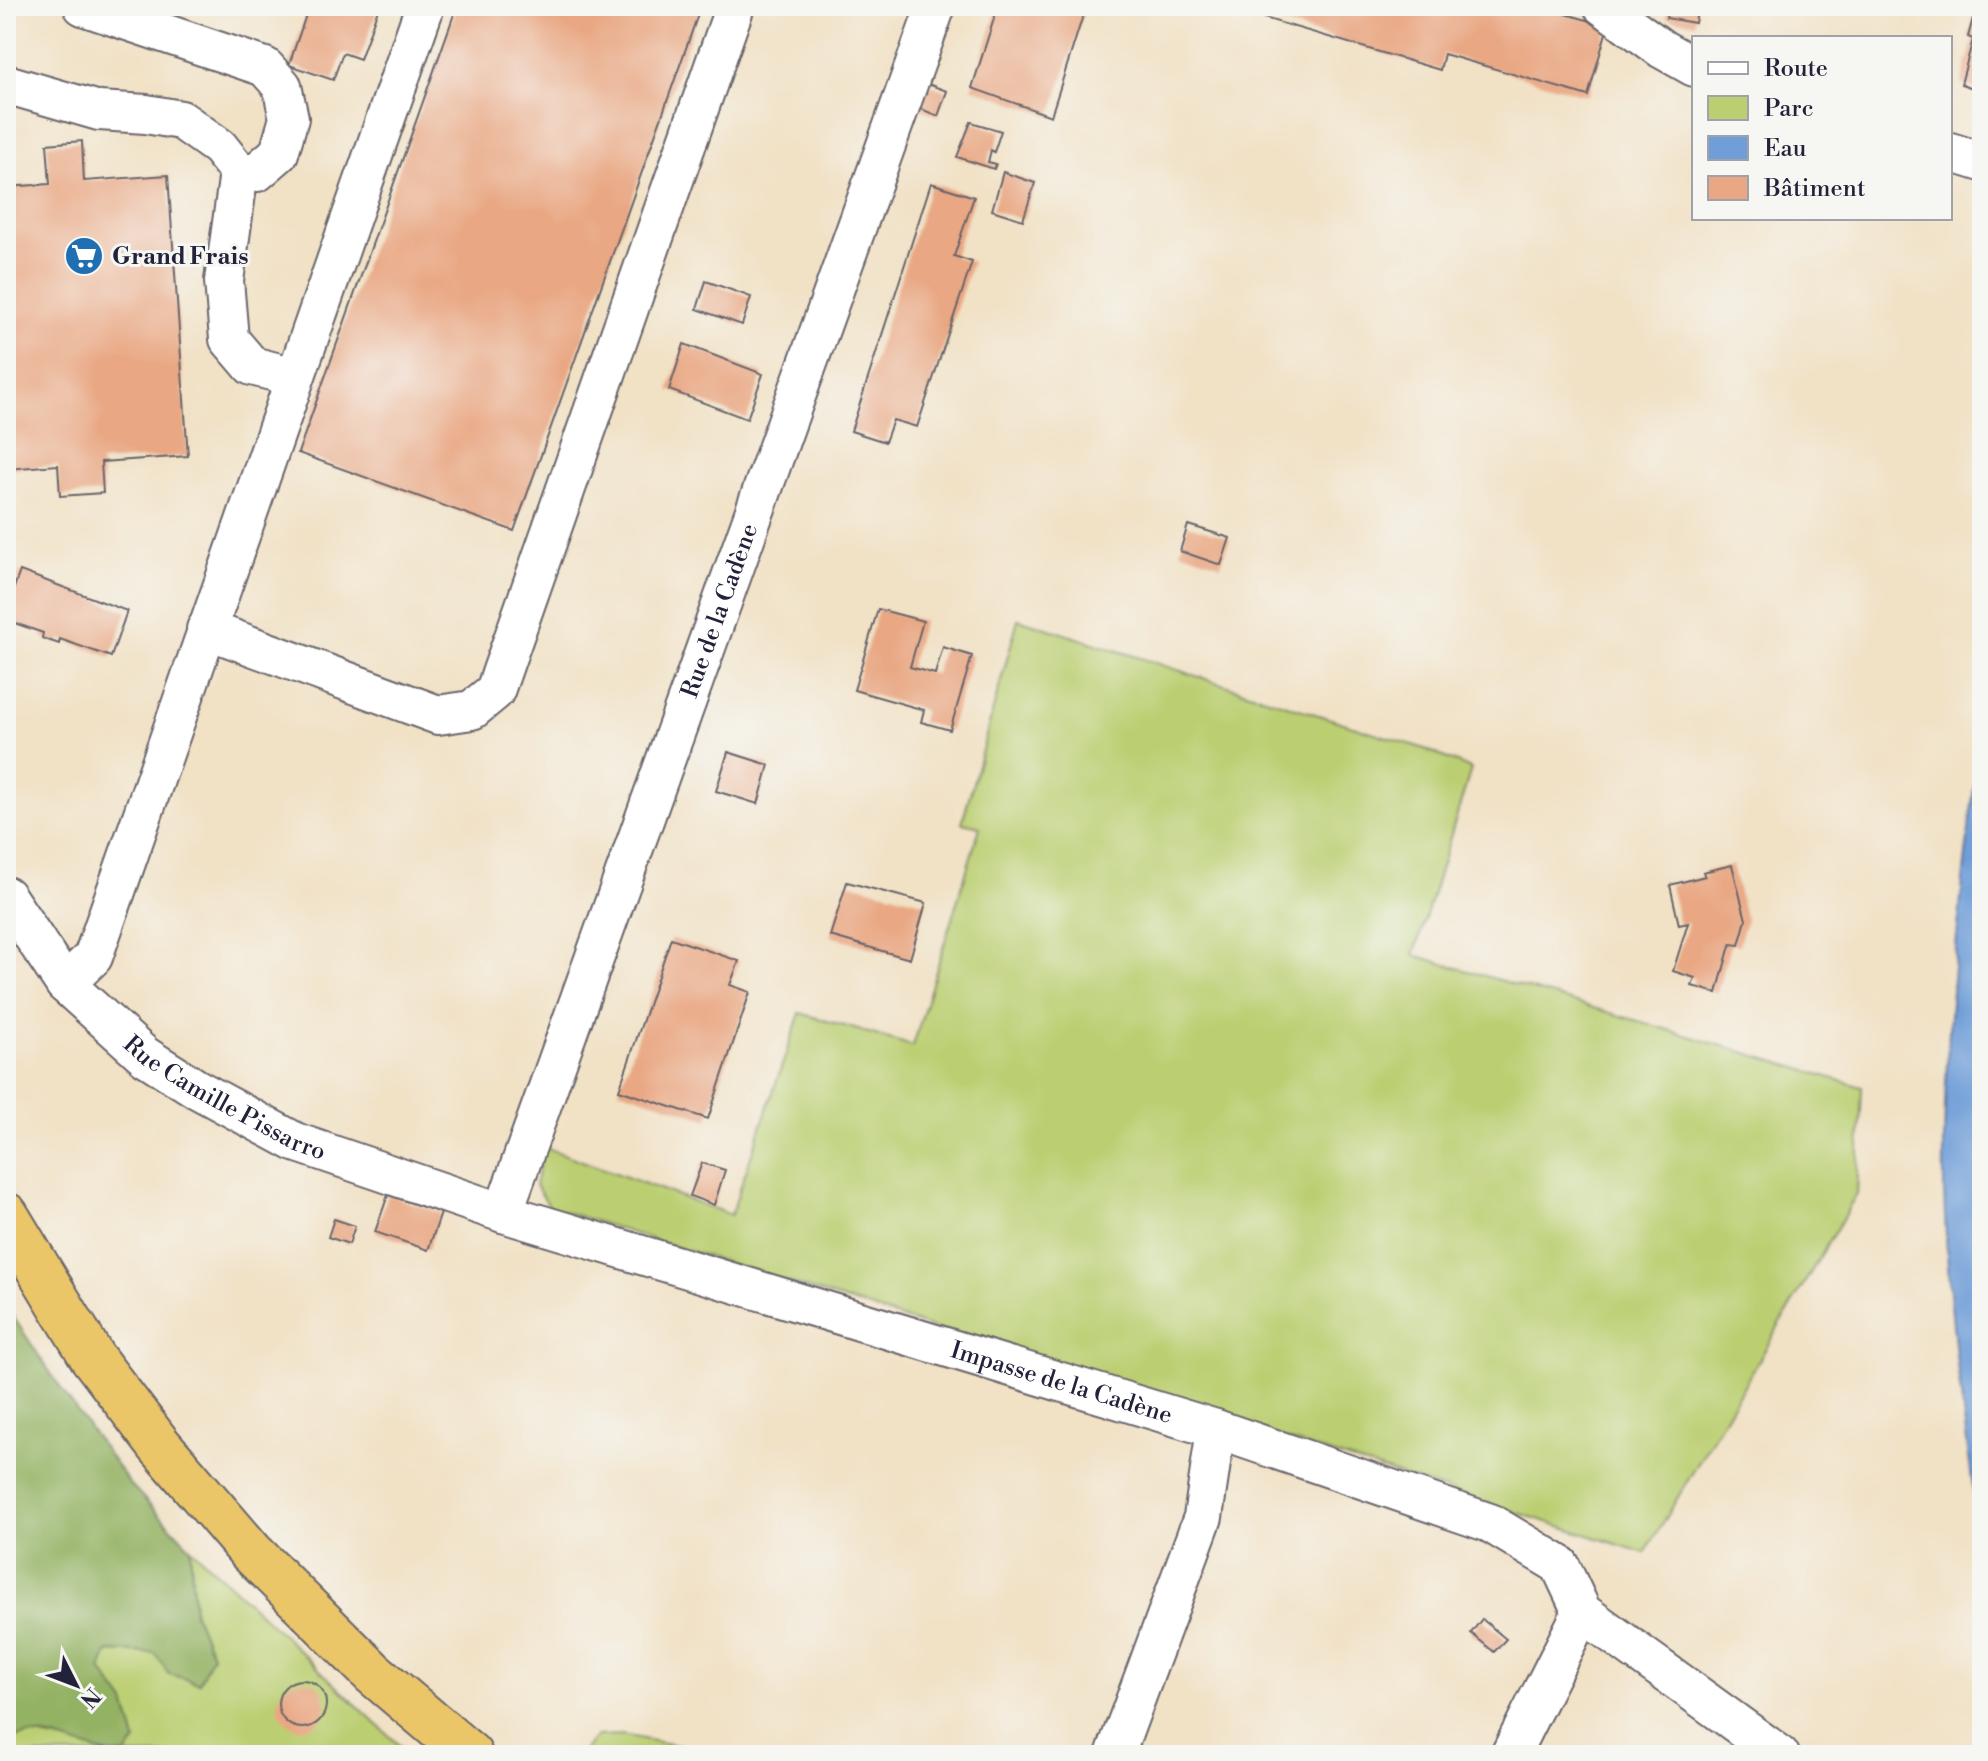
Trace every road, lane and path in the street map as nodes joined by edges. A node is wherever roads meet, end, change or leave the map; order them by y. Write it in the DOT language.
graph roads {
  1 [pos="83,6"];
  2 [pos="425,6"];
  3 [pos="735,6"];
  4 [pos="936,6"];
  5 [pos="1603,6"];
  6 [pos="1692,66"];
  7 [pos="6,84"];
  8 [pos="1952,153"];
  9 [pos="1982,162"];
  10 [pos="239,172"];
  11 [pos="295,377"];
  12 [pos="206,629"];
  13 [pos="6,896"];
  14 [pos="65,984"];
  15 [pos="503,1213"];
  16 [pos="6,1215"];
  17 [pos="1216,1429"];
  18 [pos="1582,1612"];
  19 [pos="470,1755"];
  20 [pos="1115,1755"];
  21 [pos="1510,1755"];
  22 [pos="1780,1755"];
  1 -- 10 [label="street"];
  2 -- 11 [label="street"];
  3 -- 12 [label="street"];
  4 -- 15 [label="street, Rue de la Cadène"];
  5 -- 6 [label="street"];
  7 -- 10 [label="street"];
  8 -- 9 [label="street"];
  10 -- 11 [label="street"];
  11 -- 12 [label="street"];
  12 -- 14 [label="street"];
  13 -- 14 [label="street, Rue Camille Pissarro"];
  14 -- 15 [label="street, Rue Camille Pissarro"];
  15 -- 17 [label="street, Impasse de la Cadène"];
  16 -- 19 [label="highway"];
  17 -- 18 [label="street, Impasse de la Cadène"];
  17 -- 20 [label="street"];
  18 -- 21 [label="street"];
  18 -- 22 [label="street"];
}
